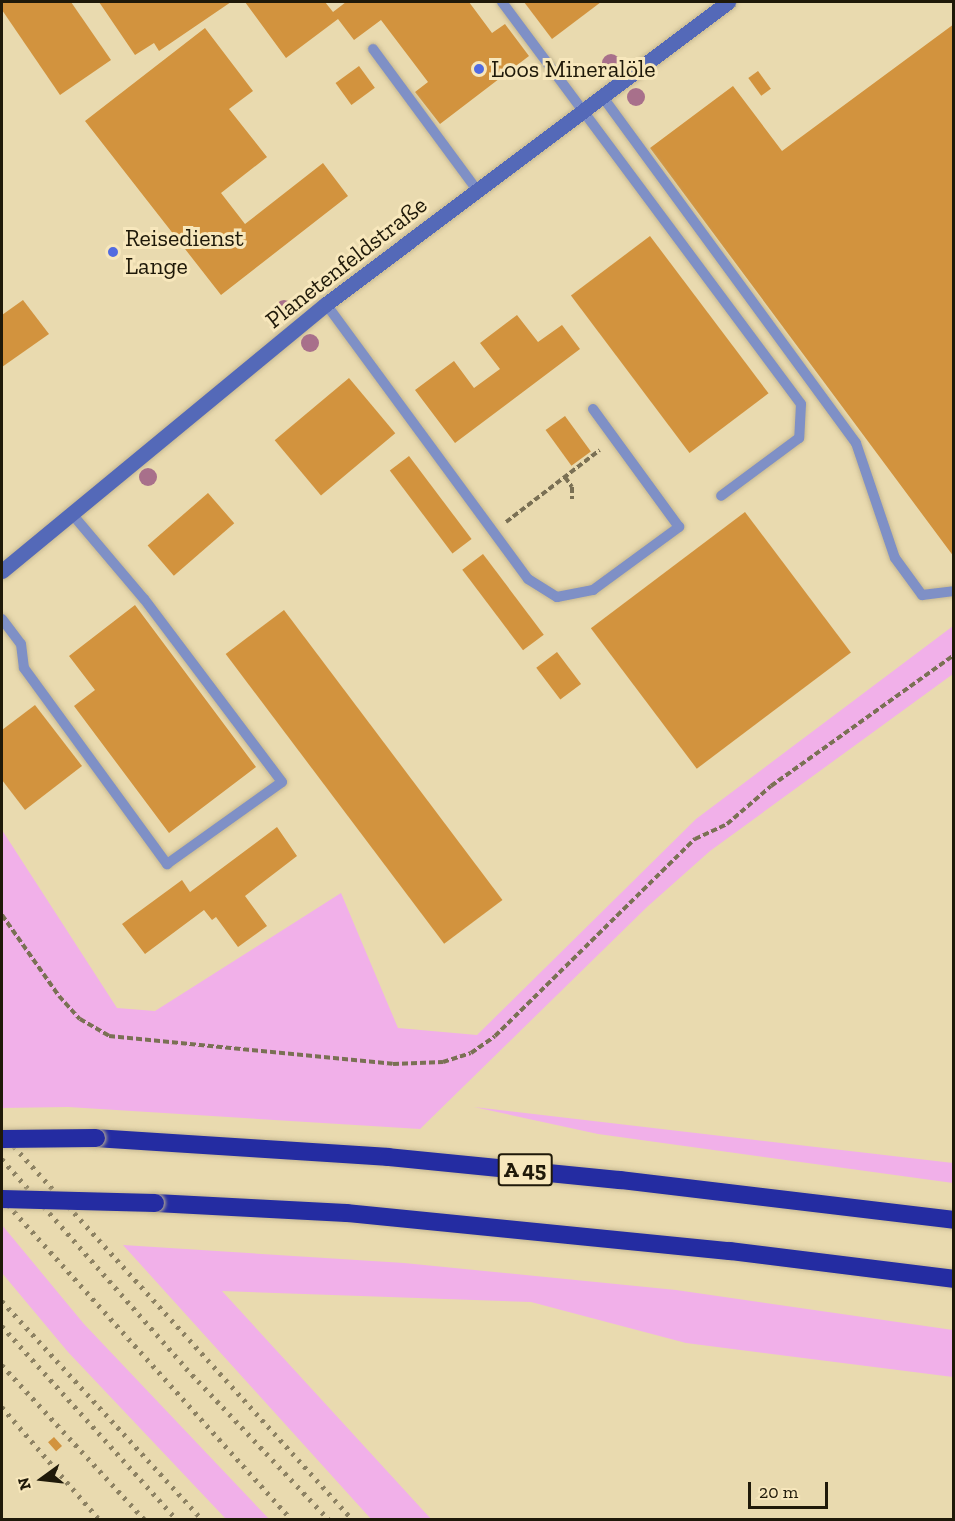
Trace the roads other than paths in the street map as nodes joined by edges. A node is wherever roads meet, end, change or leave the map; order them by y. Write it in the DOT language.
graph roads {
  1 [pos="502,2"];
  2 [pos="728,2"];
  3 [pos="373,50"];
  4 [pos="602,96"];
  5 [pos="582,110"];
  6 [pos="477,189"];
  7 [pos="326,304"];
  8 [pos="594,409"];
  9 [pos="721,496"];
  10 [pos="72,514"];
  11 [pos="2,571"];
  12 [pos="954,591"];
  13 [pos="2,619"];
  14 [pos="2,1139"];
  15 [pos="2,1199"];
  16 [pos="954,1220"];
  17 [pos="954,1279"];
  1 -- 5 [label="lane"];
  2 -- 4 [label="street, Planetenfeldstraße"];
  3 -- 6 [label="lane"];
  4 -- 5 [label="street, Planetenfeldstraße"];
  4 -- 12 [label="lane"];
  5 -- 6 [label="street, Planetenfeldstraße"];
  5 -- 9 [label="lane"];
  6 -- 7 [label="street, Planetenfeldstraße"];
  7 -- 8 [label="lane"];
  7 -- 10 [label="street, Planetenfeldstraße"];
  10 -- 11 [label="street, Planetenfeldstraße"];
  10 -- 13 [label="lane"];
  14 -- 16 [label="highway, A 45, bridge"];
  15 -- 17 [label="highway, bridge"];
}
